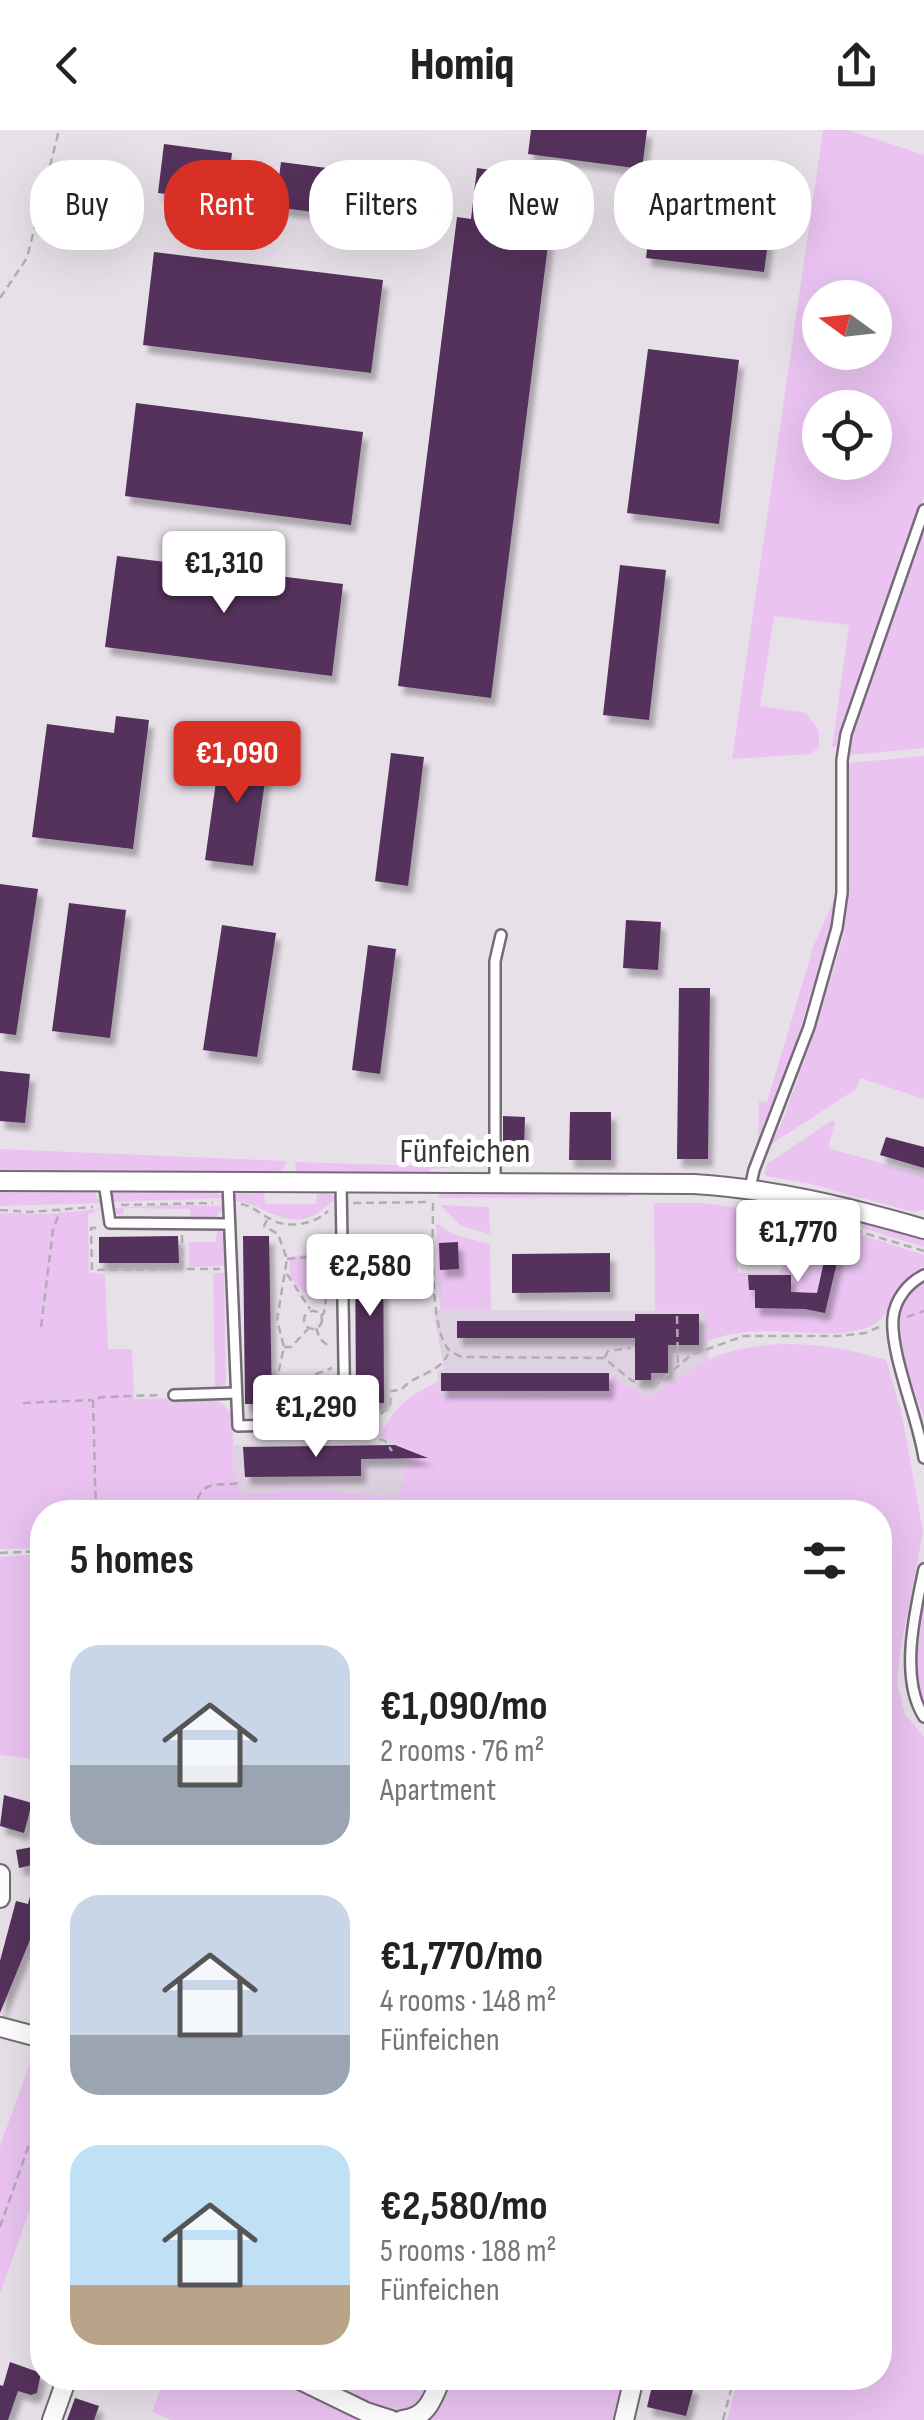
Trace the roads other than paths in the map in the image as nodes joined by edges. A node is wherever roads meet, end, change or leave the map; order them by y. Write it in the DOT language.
graph roads {
  1 [pos="924,510"];
  2 [pos="501,935"];
  3 [pos="0,1181"];
  4 [pos="104,1182"];
  5 [pos="342,1182"];
  6 [pos="228,1184"];
  7 [pos="495,1184"];
  8 [pos="750,1188"];
  9 [pos="229,1224"];
  10 [pos="924,1229"];
  11 [pos="924,1275"];
  12 [pos="234,1393"];
  13 [pos="174,1395"];
  14 [pos="924,1458"];
  15 [pos="924,1570"];
  16 [pos="924,1717"];
  17 [pos="0,1874"];
  18 [pos="0,1898"];
  19 [pos="0,2027"];
  20 [pos="30,2035"];
  21 [pos="63,2390"];
  22 [pos="321,2390"];
  23 [pos="435,2390"];
  24 [pos="631,2390"];
  25 [pos="52,2420"];
  26 [pos="392,2420"];
  27 [pos="402,2420"];
  28 [pos="624,2420"];
  1 -- 8 [label="lane"];
  2 -- 7 [label="lane"];
  3 -- 4 [label="street, Fünfeichen"];
  4 -- 6 [label="street, Fünfeichen"];
  4 -- 9 [label="lane"];
  5 -- 6 [label="street, Fünfeichen"];
  5 -- 7 [label="street, Fünfeichen"];
  5 -- 12 [label="lane"];
  6 -- 9 [label="lane"];
  7 -- 8 [label="street, Fünfeichen"];
  8 -- 10 [label="street, Fünfeichen"];
  9 -- 12 [label="lane"];
  11 -- 14 [label="lane"];
  12 -- 13 [label="lane"];
  15 -- 16 [label="lane"];
  17 -- 18 [label="street"];
  19 -- 20 [label="street"];
  21 -- 25 [label="street"];
  22 -- 26 [label="street"];
  23 -- 27 [label="street"];
  24 -- 28 [label="street"];
}
